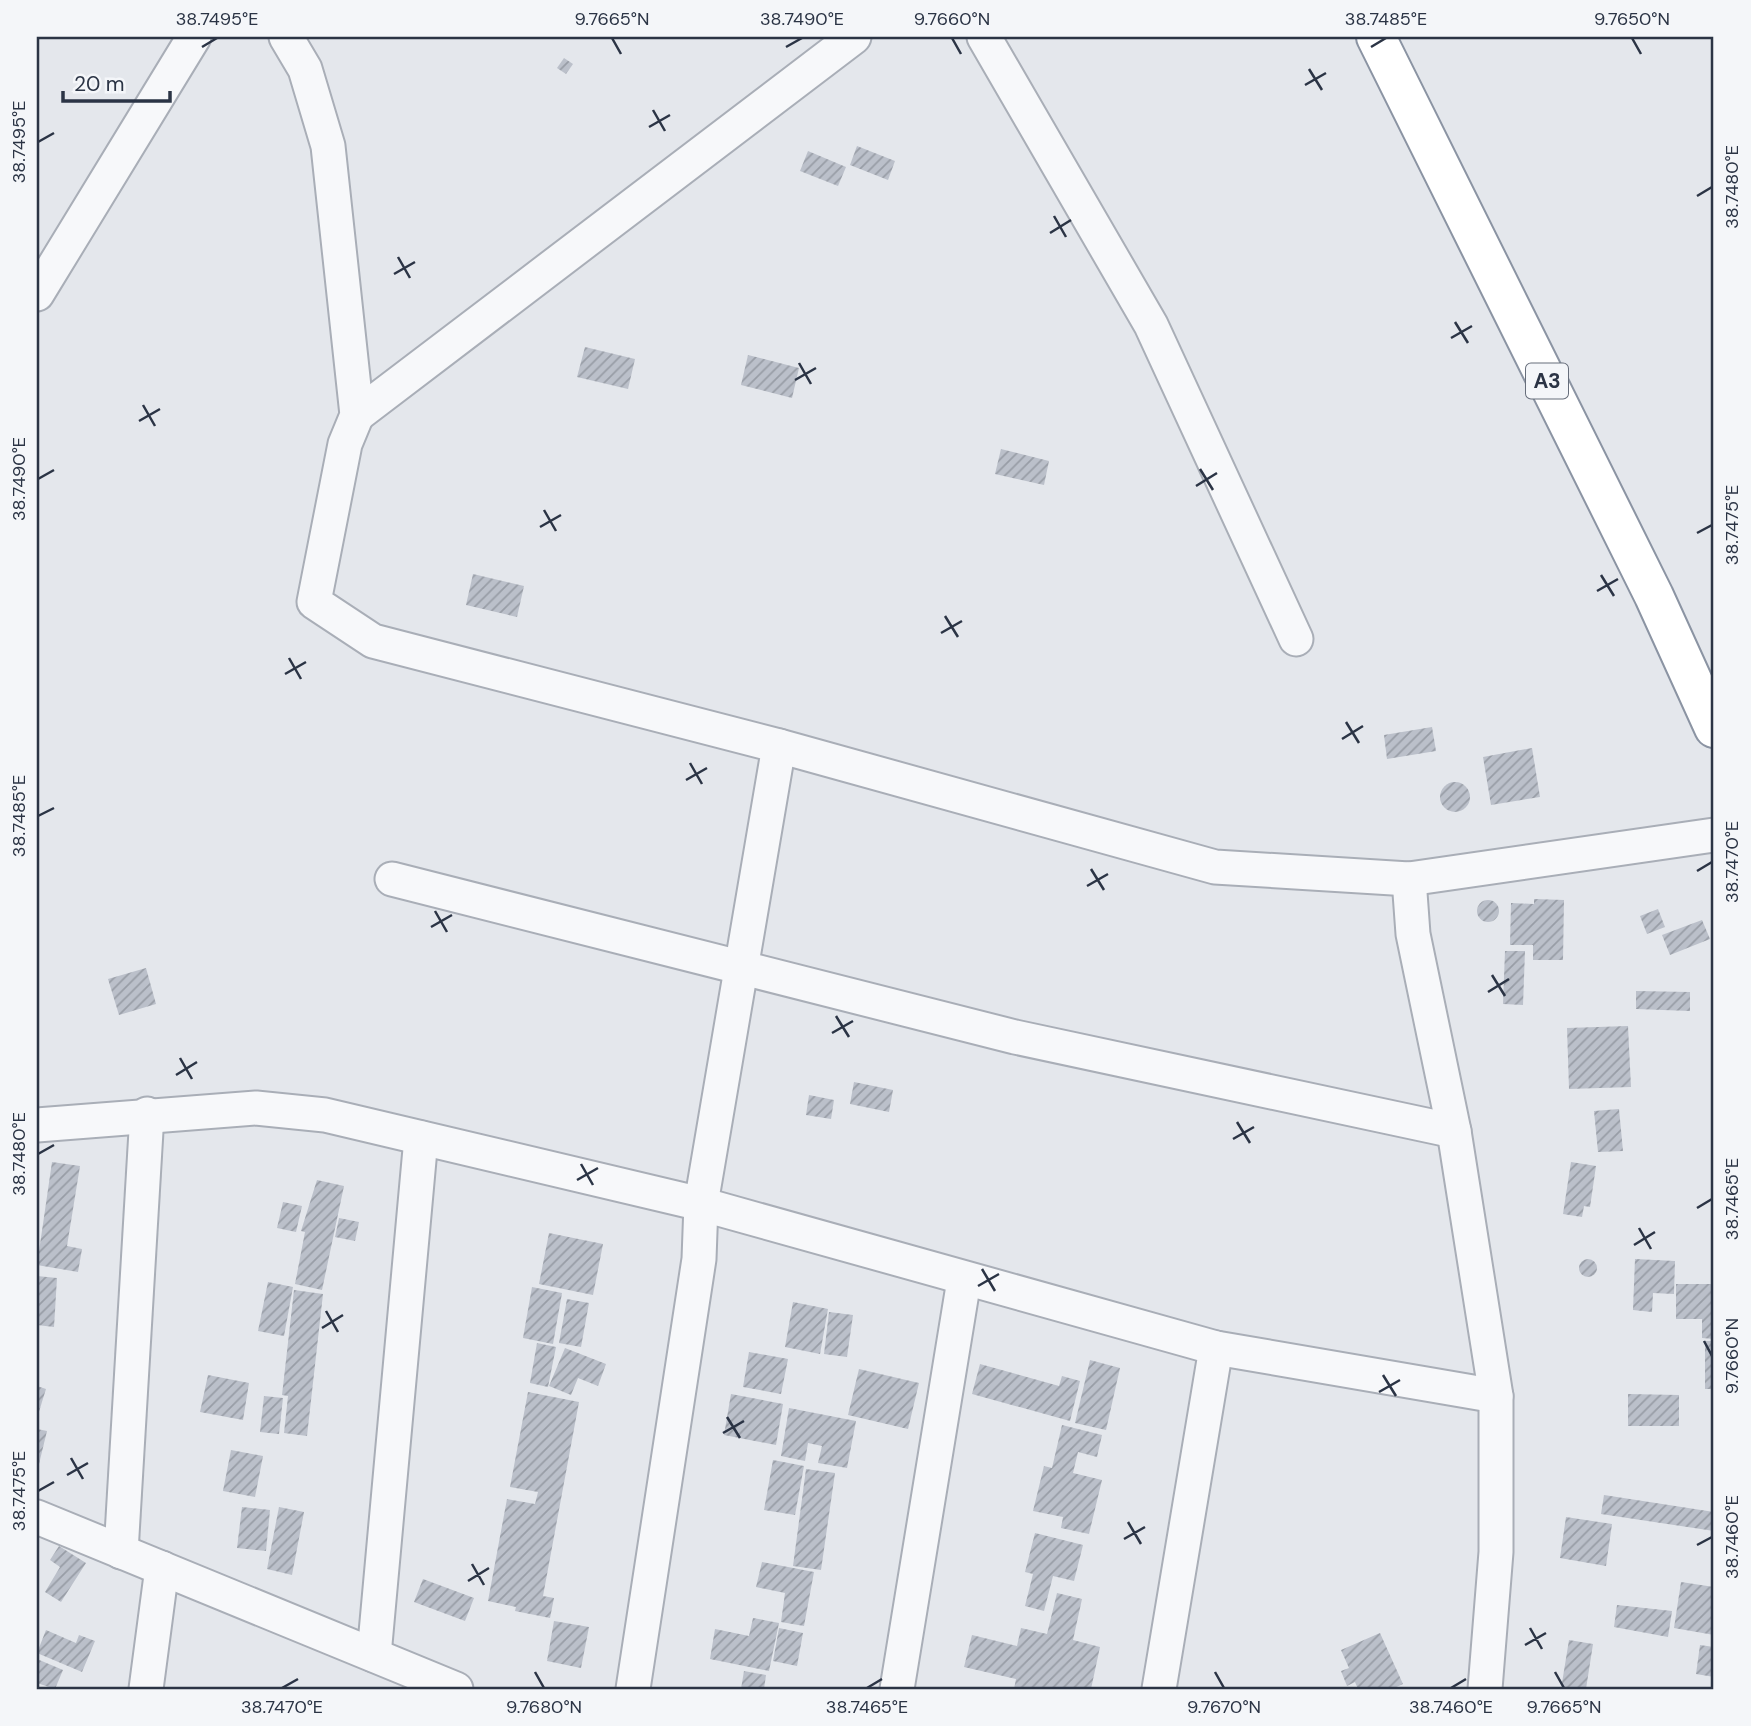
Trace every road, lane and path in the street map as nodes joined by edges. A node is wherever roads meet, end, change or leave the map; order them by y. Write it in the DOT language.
graph roads {
  1 [pos="194,37"];
  2 [pos="286,37"];
  3 [pos="853,37"];
  4 [pos="984,37"];
  5 [pos="1376,37"];
  6 [pos="37,294"];
  7 [pos="357,415"];
  8 [pos="1296,639"];
  9 [pos="1714,728"];
  10 [pos="779,746"];
  11 [pos="1714,835"];
  12 [pos="1409,878"];
  13 [pos="392,879"];
  14 [pos="741,967"];
  15 [pos="148,1114"];
  16 [pos="37,1125"];
  17 [pos="1454,1131"];
  18 [pos="421,1138"];
  19 [pos="701,1204"];
  20 [pos="964,1280"];
  21 [pos="1216,1348"];
  22 [pos="1496,1396"];
  23 [pos="37,1517"];
  24 [pos="121,1552"];
  25 [pos="162,1568"];
  26 [pos="374,1656"];
  27 [pos="146,1689"];
  28 [pos="456,1689"];
  29 [pos="633,1689"];
  30 [pos="897,1689"];
  31 [pos="1159,1689"];
  32 [pos="1485,1689"];
  1 -- 6 [label="street"];
  2 -- 7 [label="street"];
  3 -- 7 [label="street"];
  4 -- 8 [label="street"];
  5 -- 9 [label="highway, A3"];
  7 -- 10 [label="street"];
  10 -- 12 [label="street"];
  10 -- 14 [label="street"];
  11 -- 12 [label="street"];
  12 -- 17 [label="street"];
  13 -- 14 [label="street"];
  14 -- 17 [label="street"];
  14 -- 19 [label="street"];
  15 -- 16 [label="street"];
  15 -- 18 [label="street"];
  15 -- 24 [label="street"];
  17 -- 22 [label="street"];
  18 -- 19 [label="street"];
  18 -- 26 [label="street"];
  19 -- 20 [label="street"];
  19 -- 29 [label="street"];
  20 -- 21 [label="street"];
  20 -- 30 [label="street"];
  21 -- 22 [label="street"];
  21 -- 31 [label="street"];
  22 -- 32 [label="street"];
  23 -- 24 [label="street"];
  24 -- 25 [label="street"];
  25 -- 26 [label="street"];
  25 -- 27 [label="street"];
  26 -- 28 [label="street"];
}
